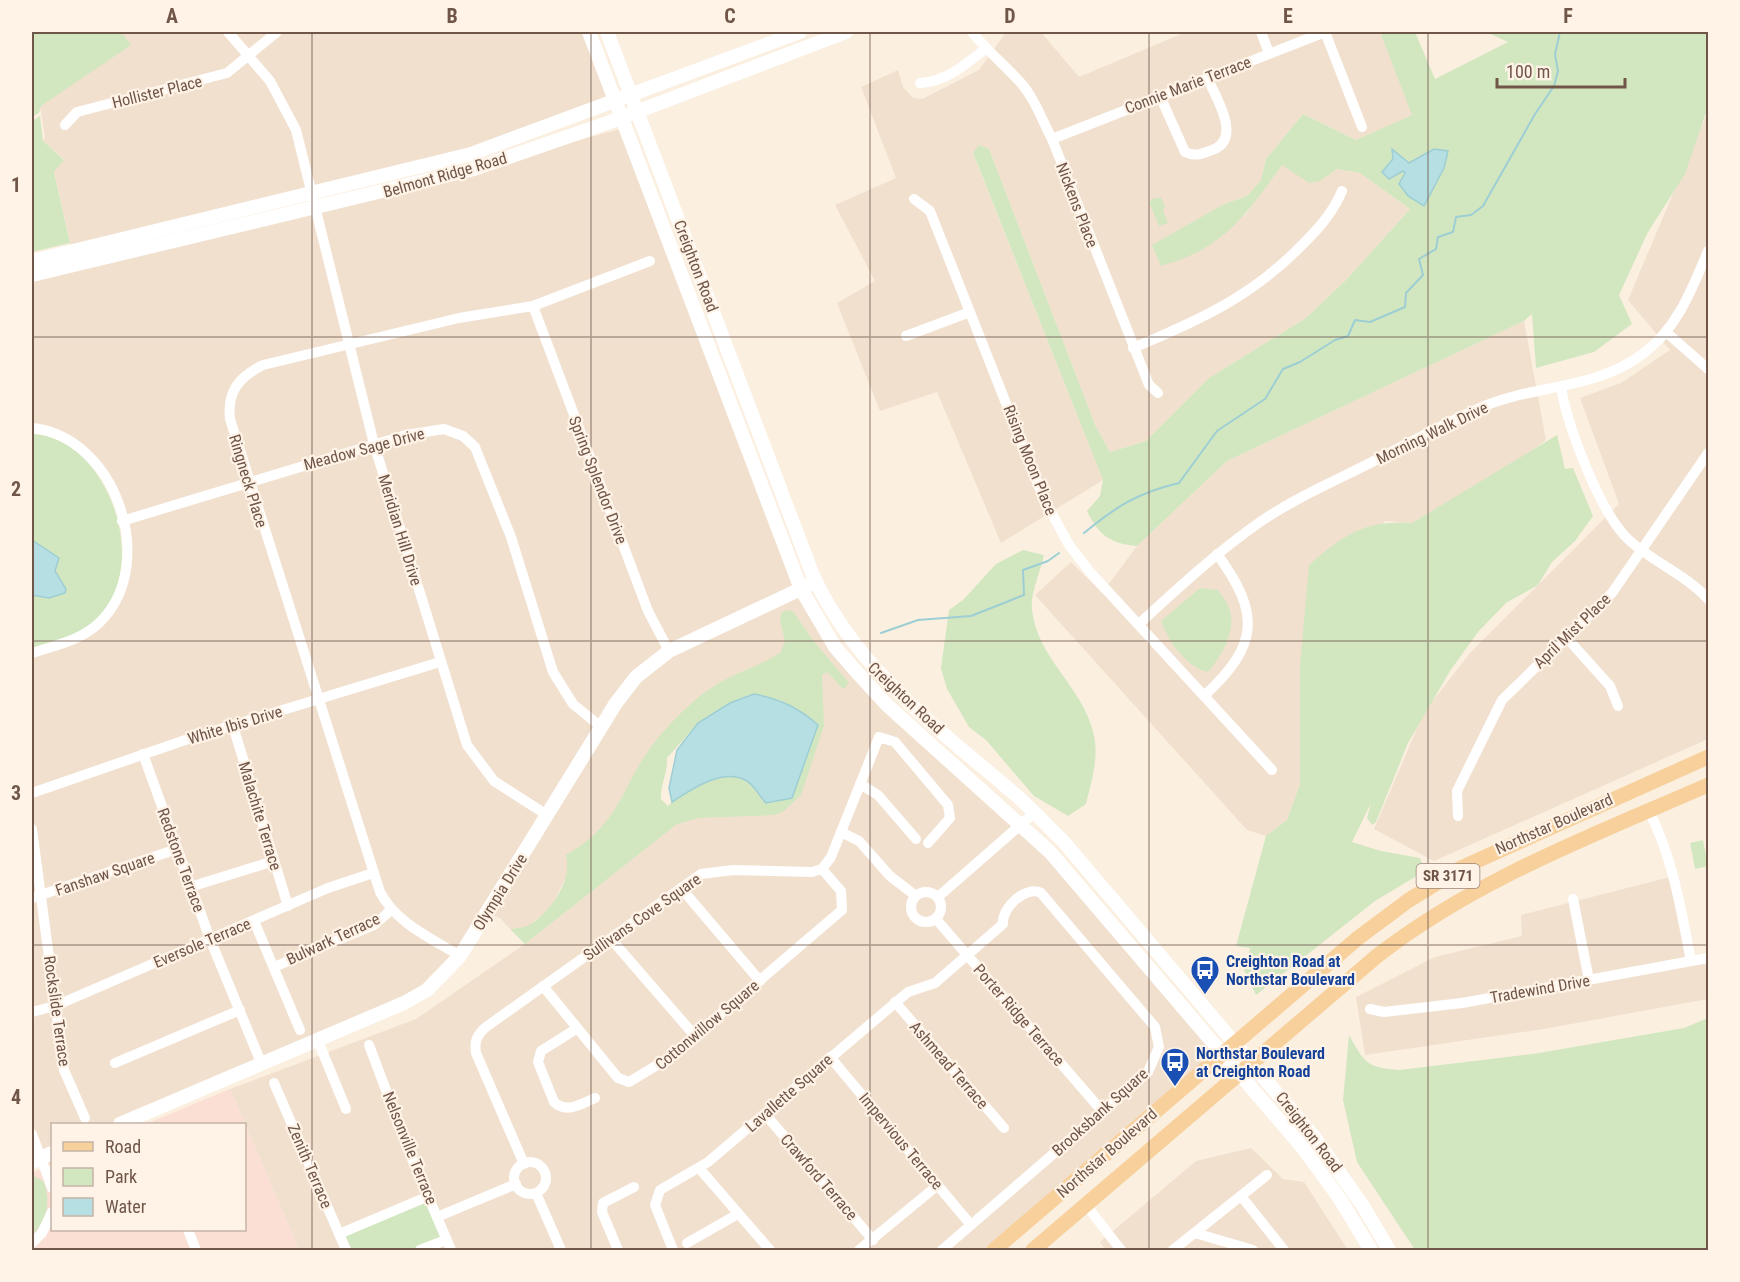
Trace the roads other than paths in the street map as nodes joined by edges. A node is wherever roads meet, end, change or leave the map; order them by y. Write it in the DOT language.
graph roads {
  1 [pos="228,32"];
  2 [pos="277,32"];
  3 [pos="589,32"];
  4 [pos="607,32"];
  5 [pos="800,32"];
  6 [pos="846,32"];
  7 [pos="972,32"];
  8 [pos="1261,32"];
  9 [pos="1325,32"];
  10 [pos="985,49"];
  11 [pos="1269,53"];
  12 [pos="249,55"];
  13 [pos="1208,77"];
  14 [pos="920,82"];
  15 [pos="631,95"];
  16 [pos="1160,96"];
  17 [pos="615,102"];
  18 [pos="637,111"];
  19 [pos="621,117"];
  20 [pos="65,125"];
  21 [pos="1362,127"];
  22 [pos="1052,139"];
  23 [pos="313,191"];
  24 [pos="1342,191"];
  25 [pos="914,200"];
  26 [pos="317,208"];
  27 [pos="1708,251"];
  28 [pos="32,261"];
  29 [pos="650,261"];
  30 [pos="32,275"];
  31 [pos="533,306"];
  32 [pos="970,312"];
  33 [pos="1666,332"];
  34 [pos="906,336"];
  35 [pos="349,344"];
  36 [pos="1133,348"];
  37 [pos="1708,369"];
  38 [pos="1561,387"];
  39 [pos="1158,393"];
  40 [pos="32,428"];
  41 [pos="374,444"];
  42 [pos="1708,453"];
  43 [pos="249,483"];
  44 [pos="122,520"];
  45 [pos="1642,550"];
  46 [pos="1217,554"];
  47 [pos="816,583"];
  48 [pos="801,589"];
  49 [pos="1708,599"];
  50 [pos="1139,624"];
  51 [pos="1566,637"];
  52 [pos="669,651"];
  53 [pos="32,653"];
  54 [pos="440,662"];
  55 [pos="1204,696"];
  56 [pos="320,698"];
  57 [pos="1618,706"];
  58 [pos="233,726"];
  59 [pos="601,727"];
  60 [pos="143,754"];
  61 [pos="1708,757"];
  62 [pos="1272,770"];
  63 [pos="860,784"];
  64 [pos="1708,785"];
  65 [pos="32,793"];
  66 [pos="1649,811"];
  67 [pos="1034,813"];
  68 [pos="547,815"];
  69 [pos="1458,816"];
  70 [pos="1022,825"];
  71 [pos="32,829"];
  72 [pos="841,832"];
  73 [pos="916,839"];
  74 [pos="928,843"];
  75 [pos="177,849"];
  76 [pos="274,861"];
  77 [pos="822,869"];
  78 [pos="373,873"];
  79 [pos="190,887"];
  80 [pos="681,888"];
  81 [pos="916,896"];
  82 [pos="938,897"];
  83 [pos="36,898"];
  84 [pos="1573,899"];
  85 [pos="288,906"];
  86 [pos="391,910"];
  87 [pos="936,919"];
  88 [pos="254,921"];
  89 [pos="210,939"];
  90 [pos="610,939"];
  91 [pos="967,954"];
  92 [pos="460,956"];
  93 [pos="1708,958"];
  94 [pos="1691,961"];
  95 [pos="274,967"];
  96 [pos="1589,980"];
  97 [pos="760,981"];
  98 [pos="543,986"];
  99 [pos="895,1002"];
  100 [pos="55,1006"];
  101 [pos="1371,1009"];
  102 [pos="240,1010"];
  103 [pos="32,1012"];
  104 [pos="576,1029"];
  105 [pos="300,1030"];
  106 [pos="695,1036"];
  107 [pos="318,1041"];
  108 [pos="1236,1042"];
  109 [pos="369,1045"];
  110 [pos="1223,1054"];
  111 [pos="830,1058"];
  112 [pos="1253,1062"];
  113 [pos="115,1063"];
  114 [pos="262,1065"];
  115 [pos="1240,1074"];
  116 [pos="274,1083"];
  117 [pos="595,1098"];
  118 [pos="346,1109"];
  119 [pos="1102,1111"];
  120 [pos="765,1114"];
  121 [pos="85,1118"];
  122 [pos="141,1121"];
  123 [pos="1004,1128"];
  124 [pos="32,1134"];
  125 [pos="42,1158"];
  126 [pos="524,1164"];
  127 [pos="699,1168"];
  128 [pos="1267,1175"];
  129 [pos="516,1184"];
  130 [pos="51,1185"];
  131 [pos="938,1185"];
  132 [pos="634,1187"];
  133 [pos="536,1193"];
  134 [pos="429,1196"];
  135 [pos="1240,1196"];
  136 [pos="1086,1205"];
  137 [pos="51,1214"];
  138 [pos="738,1214"];
  139 [pos="437,1217"];
  140 [pos="971,1225"];
  141 [pos="188,1231"];
  142 [pos="1195,1233"];
  143 [pos="339,1234"];
  144 [pos="446,1240"];
  145 [pos="873,1240"];
  146 [pos="687,1243"];
  147 [pos="36,1245"];
  148 [pos="1278,1249"];
  149 [pos="196,1251"];
  150 [pos="346,1251"];
  151 [pos="420,1251"];
  152 [pos="451,1251"];
  153 [pos="561,1251"];
  154 [pos="618,1251"];
  155 [pos="673,1251"];
  156 [pos="770,1251"];
  157 [pos="859,1251"];
  158 [pos="942,1251"];
  159 [pos="993,1251"];
  160 [pos="1033,1251"];
  161 [pos="1121,1251"];
  162 [pos="1173,1251"];
  163 [pos="1253,1251"];
  164 [pos="1371,1251"];
  165 [pos="1389,1251"];
  1 -- 12 [label="street, Meridian Hill Drive"];
  2 -- 12 [label="street, Hollister Place"];
  3 -- 17 [label="street, Creighton Road"];
  4 -- 15 [label="street, Creighton Road"];
  5 -- 15 [label="street, Belmont Ridge Road"];
  6 -- 18 [label="street, Belmont Ridge Road"];
  7 -- 10 [label="street, Nickens Place"];
  8 -- 11 [label="street"];
  9 -- 11 [label="street, Connie Marie Terrace"];
  9 -- 21 [label="street"];
  10 -- 14 [label="street"];
  10 -- 22 [label="street, Nickens Place"];
  11 -- 13 [label="street, Connie Marie Terrace"];
  12 -- 20 [label="street, Hollister Place"];
  12 -- 23 [label="street, Meridian Hill Drive"];
  13 -- 16 [label="street, Connie Marie Terrace"];
  13 -- 16 [label="street"];
  15 -- 17 [label="street, Belmont Ridge Road"];
  15 -- 18 [label="street, Creighton Road"];
  16 -- 22 [label="street, Connie Marie Terrace"];
  17 -- 19 [label="street, Creighton Road"];
  17 -- 23 [label="street, Belmont Ridge Road"];
  18 -- 19 [label="street, Belmont Ridge Road"];
  18 -- 47 [label="street, Creighton Road"];
  19 -- 26 [label="street, Belmont Ridge Road"];
  19 -- 48 [label="street, Creighton Road"];
  22 -- 36 [label="street, Nickens Place"];
  23 -- 26 [label="street, Meridian Hill Drive"];
  23 -- 28 [label="street, Belmont Ridge Road"];
  24 -- 36 [label="street"];
  25 -- 32 [label="street, Rising Moon Place"];
  26 -- 30 [label="street, Belmont Ridge Road"];
  26 -- 35 [label="street, Meridian Hill Drive"];
  27 -- 33 [label="street, Morning Walk Drive"];
  29 -- 31 [label="street, Ringneck Place"];
  31 -- 35 [label="street, Ringneck Place"];
  31 -- 52 [label="street, Spring Splendor Drive"];
  32 -- 34 [label="street"];
  32 -- 50 [label="street, Rising Moon Place"];
  33 -- 37 [label="street"];
  33 -- 38 [label="street, Morning Walk Drive"];
  35 -- 41 [label="street, Meridian Hill Drive"];
  35 -- 43 [label="street, Ringneck Place"];
  36 -- 39 [label="street, Nickens Place"];
  38 -- 45 [label="street"];
  38 -- 46 [label="street, Morning Walk Drive"];
  40 -- 44 [label="street"];
  41 -- 43 [label="street, Meadow Sage Drive"];
  41 -- 54 [label="street, Meridian Hill Drive"];
  41 -- 59 [label="street, Meadow Sage Drive"];
  42 -- 45 [label="street, April Mist Place"];
  43 -- 44 [label="street, Meadow Sage Drive"];
  43 -- 56 [label="street, Ringneck Place"];
  44 -- 53 [label="street"];
  45 -- 49 [label="street"];
  45 -- 51 [label="street, April Mist Place"];
  46 -- 50 [label="street, Morning Walk Drive"];
  46 -- 55 [label="street"];
  47 -- 48 [label="street, Olympia Drive"];
  47 -- 67 [label="street, Creighton Road"];
  48 -- 52 [label="street, Olympia Drive"];
  48 -- 70 [label="street, Creighton Road"];
  50 -- 55 [label="street, Rising Moon Place"];
  51 -- 57 [label="street"];
  51 -- 69 [label="street, April Mist Place"];
  52 -- 59 [label="street, Olympia Drive"];
  54 -- 56 [label="street, White Ibis Drive"];
  54 -- 68 [label="street, Meridian Hill Drive"];
  55 -- 62 [label="street, Rising Moon Place"];
  56 -- 58 [label="street, White Ibis Drive"];
  56 -- 78 [label="street, Ringneck Place"];
  58 -- 60 [label="street, White Ibis Drive"];
  58 -- 76 [label="street, Malachite Terrace"];
  59 -- 68 [label="street, Olympia Drive"];
  60 -- 65 [label="street, White Ibis Drive"];
  60 -- 75 [label="street, Redstone Terrace"];
  61 -- 108 [label="main road, Northstar Boulevard / SR 3171"];
  63 -- 72 [label="street"];
  63 -- 73 [label="street"];
  63 -- 74 [label="street"];
  64 -- 66 [label="main road, Northstar Boulevard / SR 3171"];
  66 -- 94 [label="street"];
  66 -- 112 [label="main road, Northstar Boulevard / SR 3171"];
  67 -- 70 [label="street"];
  67 -- 108 [label="street, Creighton Road"];
  68 -- 92 [label="street, Olympia Drive"];
  70 -- 82 [label="street"];
  70 -- 110 [label="street, Creighton Road"];
  71 -- 83 [label="street, Rockslide Terrace"];
  72 -- 77 [label="street"];
  72 -- 81 [label="street"];
  75 -- 79 [label="street, Redstone Terrace"];
  75 -- 83 [label="street, Fanshaw Square"];
  76 -- 79 [label="street"];
  76 -- 85 [label="street, Malachite Terrace"];
  77 -- 80 [label="street, Sullivans Cove Square"];
  77 -- 97 [label="street, Cottonwillow Square"];
  78 -- 85 [label="street, Eversole Terrace"];
  78 -- 86 [label="street, Ringneck Place"];
  79 -- 89 [label="street, Redstone Terrace"];
  80 -- 90 [label="street, Sullivans Cove Square"];
  80 -- 97 [label="street"];
  81 -- 82 [label="street"];
  81 -- 87 [label="street"];
  82 -- 87 [label="street"];
  83 -- 100 [label="street, Rockslide Terrace"];
  84 -- 96 [label="street"];
  85 -- 88 [label="street, Eversole Terrace"];
  86 -- 92 [label="street, Ringneck Place"];
  86 -- 95 [label="street, Bulwark Terrace"];
  87 -- 91 [label="street, Porter Ridge Terrace"];
  88 -- 89 [label="street, Eversole Terrace"];
  88 -- 95 [label="street"];
  89 -- 100 [label="street, Eversole Terrace"];
  89 -- 102 [label="street, Redstone Terrace"];
  90 -- 98 [label="street, Sullivans Cove Square"];
  90 -- 106 [label="street"];
  91 -- 99 [label="street, Lavallette Square"];
  91 -- 119 [label="street, Porter Ridge Terrace"];
  91 -- 119 [label="street, Brooksbank Square"];
  92 -- 107 [label="street, Olympia Drive"];
  93 -- 94 [label="street, Tradewind Drive"];
  94 -- 96 [label="street, Tradewind Drive"];
  95 -- 105 [label="street"];
  96 -- 101 [label="street, Tradewind Drive"];
  97 -- 106 [label="street, Cottonwillow Square"];
  98 -- 104 [label="street, Cottonwillow Square"];
  98 -- 126 [label="street, Sullivans Cove Square"];
  99 -- 111 [label="street, Lavallette Square"];
  99 -- 123 [label="street, Ashmead Terrace"];
  100 -- 103 [label="street, Eversole Terrace"];
  100 -- 121 [label="street, Rockslide Terrace"];
  102 -- 113 [label="street"];
  102 -- 114 [label="street, Redstone Terrace"];
  104 -- 106 [label="street, Cottonwillow Square"];
  104 -- 117 [label="street"];
  107 -- 114 [label="street, Olympia Drive"];
  107 -- 118 [label="street"];
  108 -- 110 [label="main road, Northstar Boulevard / SR 3171"];
  108 -- 112 [label="street, Creighton Road"];
  109 -- 134 [label="street, Nelsonville Terrace"];
  110 -- 115 [label="street, Creighton Road"];
  110 -- 159 [label="main road, Northstar Boulevard / SR 3171"];
  111 -- 120 [label="street, Lavallette Square"];
  111 -- 131 [label="street, Impervious Terrace"];
  112 -- 115 [label="main road, Northstar Boulevard / SR 3171"];
  112 -- 165 [label="street, Creighton Road"];
  114 -- 122 [label="street, Olympia Drive"];
  115 -- 136 [label="main road, Northstar Boulevard / SR 3171"];
  115 -- 164 [label="street, Creighton Road"];
  116 -- 143 [label="street, Zenith Terrace"];
  119 -- 140 [label="street, Brooksbank Square"];
  120 -- 127 [label="street, Lavallette Square"];
  120 -- 145 [label="street, Crawford Terrace"];
  124 -- 125 [label="street"];
  125 -- 130 [label="street"];
  126 -- 129 [label="street"];
  126 -- 133 [label="street"];
  127 -- 138 [label="street"];
  127 -- 155 [label="street, Lavallette Square"];
  128 -- 135 [label="street"];
  129 -- 133 [label="street"];
  129 -- 139 [label="street"];
  131 -- 140 [label="street, Impervious Terrace"];
  131 -- 145 [label="street"];
  132 -- 154 [label="street"];
  133 -- 153 [label="street"];
  134 -- 139 [label="street, Nelsonville Terrace"];
  134 -- 143 [label="street"];
  135 -- 142 [label="street"];
  135 -- 148 [label="street"];
  136 -- 160 [label="main road, Northstar Boulevard / SR 3171"];
  136 -- 161 [label="street"];
  137 -- 147 [label="street"];
  138 -- 146 [label="street"];
  138 -- 156 [label="street"];
  139 -- 144 [label="street, Nelsonville Terrace"];
  140 -- 158 [label="street, Brooksbank Square"];
  141 -- 149 [label="street"];
  142 -- 162 [label="street"];
  142 -- 163 [label="street"];
  143 -- 150 [label="street, Zenith Terrace"];
  144 -- 151 [label="street"];
  144 -- 152 [label="street, Nelsonville Terrace"];
  145 -- 157 [label="street"];
}
